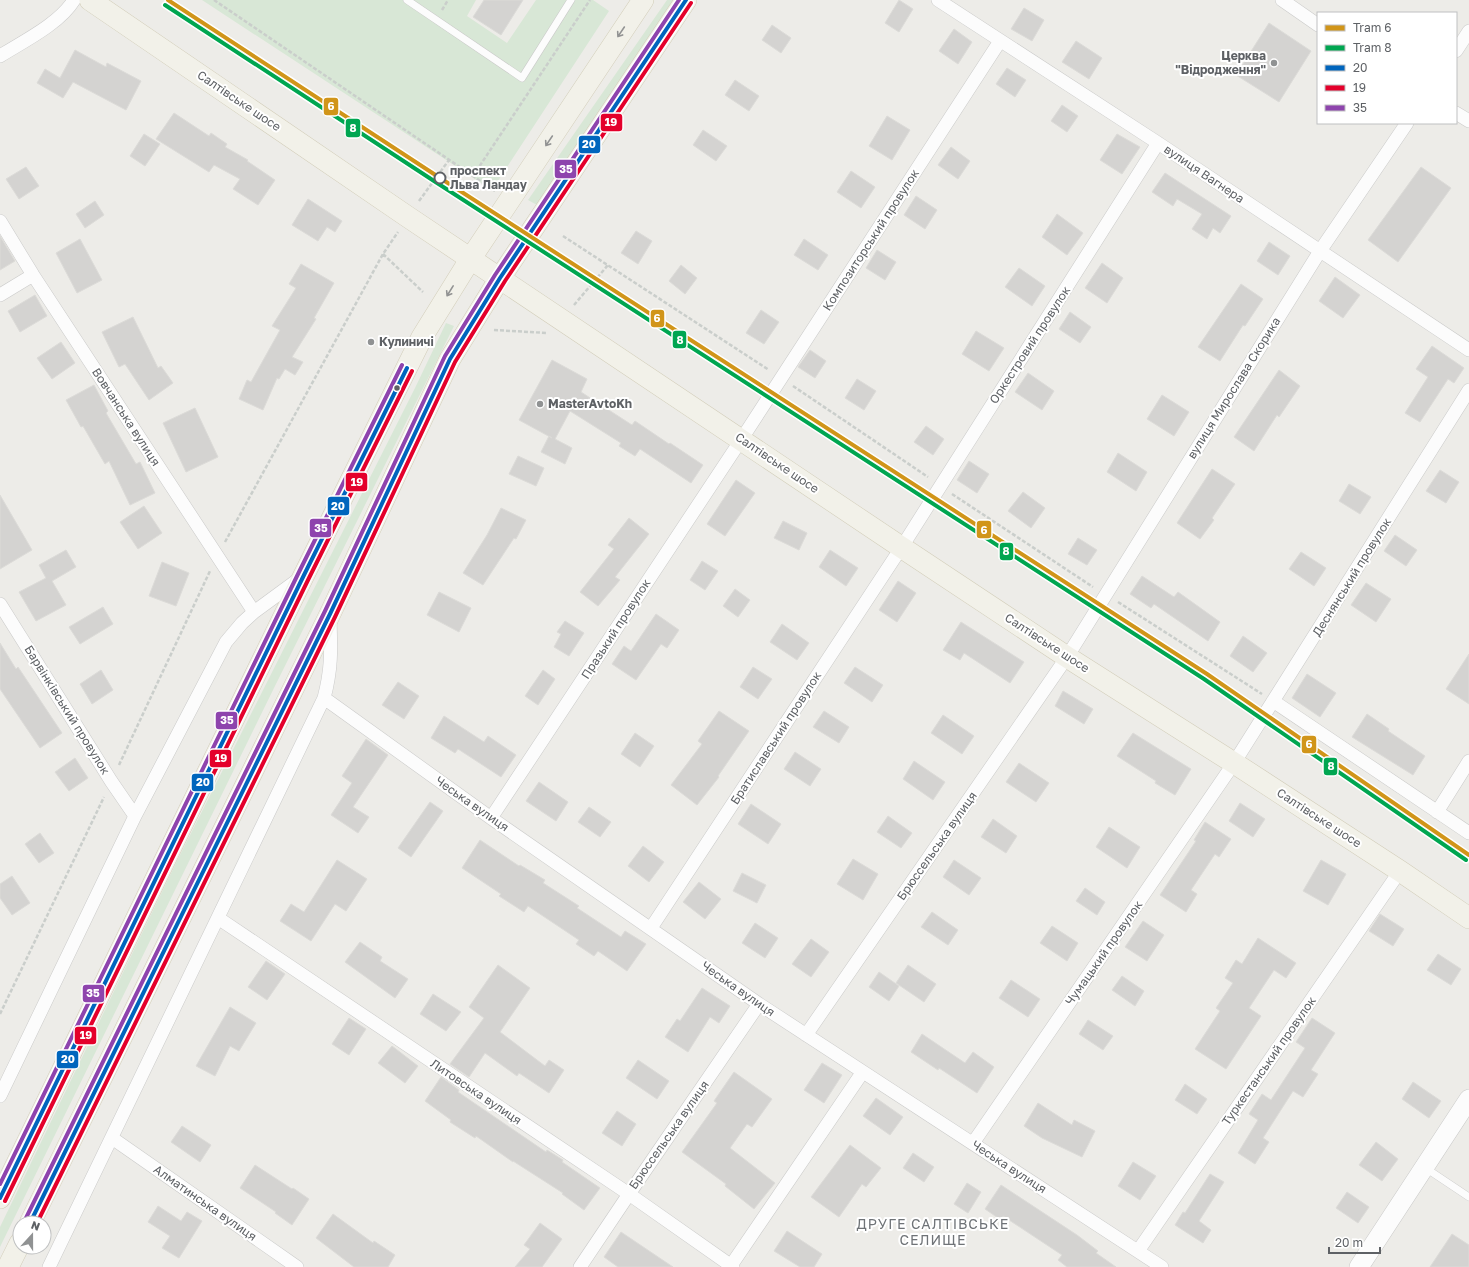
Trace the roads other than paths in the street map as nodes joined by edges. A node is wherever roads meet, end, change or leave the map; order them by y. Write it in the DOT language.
graph roads {
  1 [pos="74,0"];
  2 [pos="90,0"];
  3 [pos="407,0"];
  4 [pos="571,0"];
  5 [pos="643,0"];
  6 [pos="686,0"];
  7 [pos="938,0"];
  8 [pos="1282,0"];
  9 [pos="1317,24"];
  10 [pos="1469,31"];
  11 [pos="1000,41"];
  12 [pos="1457,49"];
  13 [pos="0,56"];
  14 [pos="1457,114"];
  15 [pos="1469,122"];
  16 [pos="1406,124"];
  17 [pos="1158,143"];
  18 [pos="0,221"];
  19 [pos="1320,251"];
  20 [pos="471,258"];
  21 [pos="33,275"];
  22 [pos="500,278"];
  23 [pos="0,295"];
  24 [pos="1469,350"];
  25 [pos="1469,390"];
  26 [pos="741,440"];
  27 [pos="901,547"];
  28 [pos="304,575"];
  29 [pos="0,604"];
  30 [pos="254,612"];
  31 [pos="330,614"];
  32 [pos="1067,657"];
  33 [pos="324,698"];
  34 [pos="1273,701"];
  35 [pos="1469,761"];
  36 [pos="1234,763"];
  37 [pos="1437,812"];
  38 [pos="135,816"];
  39 [pos="491,818"];
  40 [pos="1469,834"];
  41 [pos="1400,871"];
  42 [pos="218,918"];
  43 [pos="1469,918"];
  44 [pos="651,928"];
  45 [pos="759,1004"];
  46 [pos="806,1035"];
  47 [pos="862,1073"];
  48 [pos="0,1096"];
  49 [pos="1469,1099"];
  50 [pos="112,1138"];
  51 [pos="973,1143"];
  52 [pos="1424,1167"];
  53 [pos="629,1194"];
  54 [pos="1469,1197"];
  55 [pos="0,1198"];
  56 [pos="34,1215"];
  57 [pos="1138,1251"];
  58 [pos="14,1255"];
  59 [pos="8,1267"];
  60 [pos="49,1267"];
  61 [pos="297,1267"];
  62 [pos="580,1267"];
  63 [pos="731,1267"];
  64 [pos="1162,1267"];
  65 [pos="1359,1267"];
  1 -- 13 [label="street"];
  2 -- 20 [label="main road, Салтівське шосе"];
  3 -- 4 [label="lane"];
  5 -- 20 [label="main road, one-way"];
  6 -- 22 [label="main road"];
  7 -- 11 [label="street, вулиця Вагнера"];
  8 -- 9 [label="street"];
  10 -- 12 [label="street"];
  11 -- 17 [label="street, вулиця Вагнера"];
  11 -- 26 [label="street, Композиторський провулок"];
  14 -- 15 [label="street"];
  16 -- 19 [label="street, вулиця Мирослава Скорика"];
  17 -- 19 [label="street, вулиця Вагнера"];
  17 -- 27 [label="street, Оркестровий провулок"];
  18 -- 21 [label="street, Вовчанська вулиця"];
  19 -- 24 [label="street, вулиця Вагнера"];
  19 -- 32 [label="street, вулиця Мирослава Скорика"];
  20 -- 22 [label="main road, Салтівське шосе"];
  20 -- 28 [label="main road, one-way"];
  21 -- 23 [label="street"];
  21 -- 30 [label="street, Вовчанська вулиця"];
  22 -- 26 [label="main road, Салтівське шосе"];
  22 -- 31 [label="main road"];
  25 -- 34 [label="street, Деснянський провулок"];
  26 -- 27 [label="main road, Салтівське шосе"];
  26 -- 39 [label="street, Празький провулок"];
  27 -- 32 [label="main road, Салтівське шосе"];
  27 -- 44 [label="street, Братиславський провулок"];
  28 -- 30 [label="street"];
  28 -- 55 [label="main road"];
  29 -- 38 [label="street, Барвінківський провулок"];
  30 -- 38 [label="street"];
  31 -- 33 [label="street"];
  31 -- 56 [label="main road"];
  32 -- 36 [label="main road, Салтівське шосе"];
  32 -- 46 [label="street, Брюссельська вулиця"];
  33 -- 39 [label="street, Чеська вулиця"];
  33 -- 42 [label="street"];
  34 -- 36 [label="street, Деснянський провулок"];
  34 -- 37 [label="street"];
  35 -- 37 [label="street"];
  36 -- 41 [label="main road, Салтівське шосе"];
  36 -- 51 [label="street, Чумацький провулок"];
  37 -- 40 [label="street"];
  38 -- 48 [label="street"];
  39 -- 44 [label="street, Чеська вулиця"];
  41 -- 43 [label="main road, Салтівське шосе"];
  41 -- 57 [label="street, Туркестанський провулок"];
  42 -- 50 [label="street"];
  42 -- 53 [label="street, Литовська вулиця"];
  44 -- 45 [label="street, Чеська вулиця"];
  45 -- 46 [label="street, Чеська вулиця"];
  45 -- 53 [label="street, Брюссельська вулиця"];
  46 -- 47 [label="street, Чеська вулиця"];
  47 -- 51 [label="street, Чеська вулиця"];
  47 -- 63 [label="street"];
  49 -- 52 [label="street"];
  50 -- 60 [label="street"];
  50 -- 61 [label="street, Алматинська вулиця"];
  51 -- 57 [label="street, Чеська вулиця"];
  52 -- 54 [label="lane"];
  52 -- 65 [label="street"];
  53 -- 62 [label="street, Брюссельська вулиця"];
  53 -- 63 [label="street, Литовська вулиця"];
  57 -- 64 [label="street, Чеська вулиця"];
  58 -- 59 [label="main road"];
}
